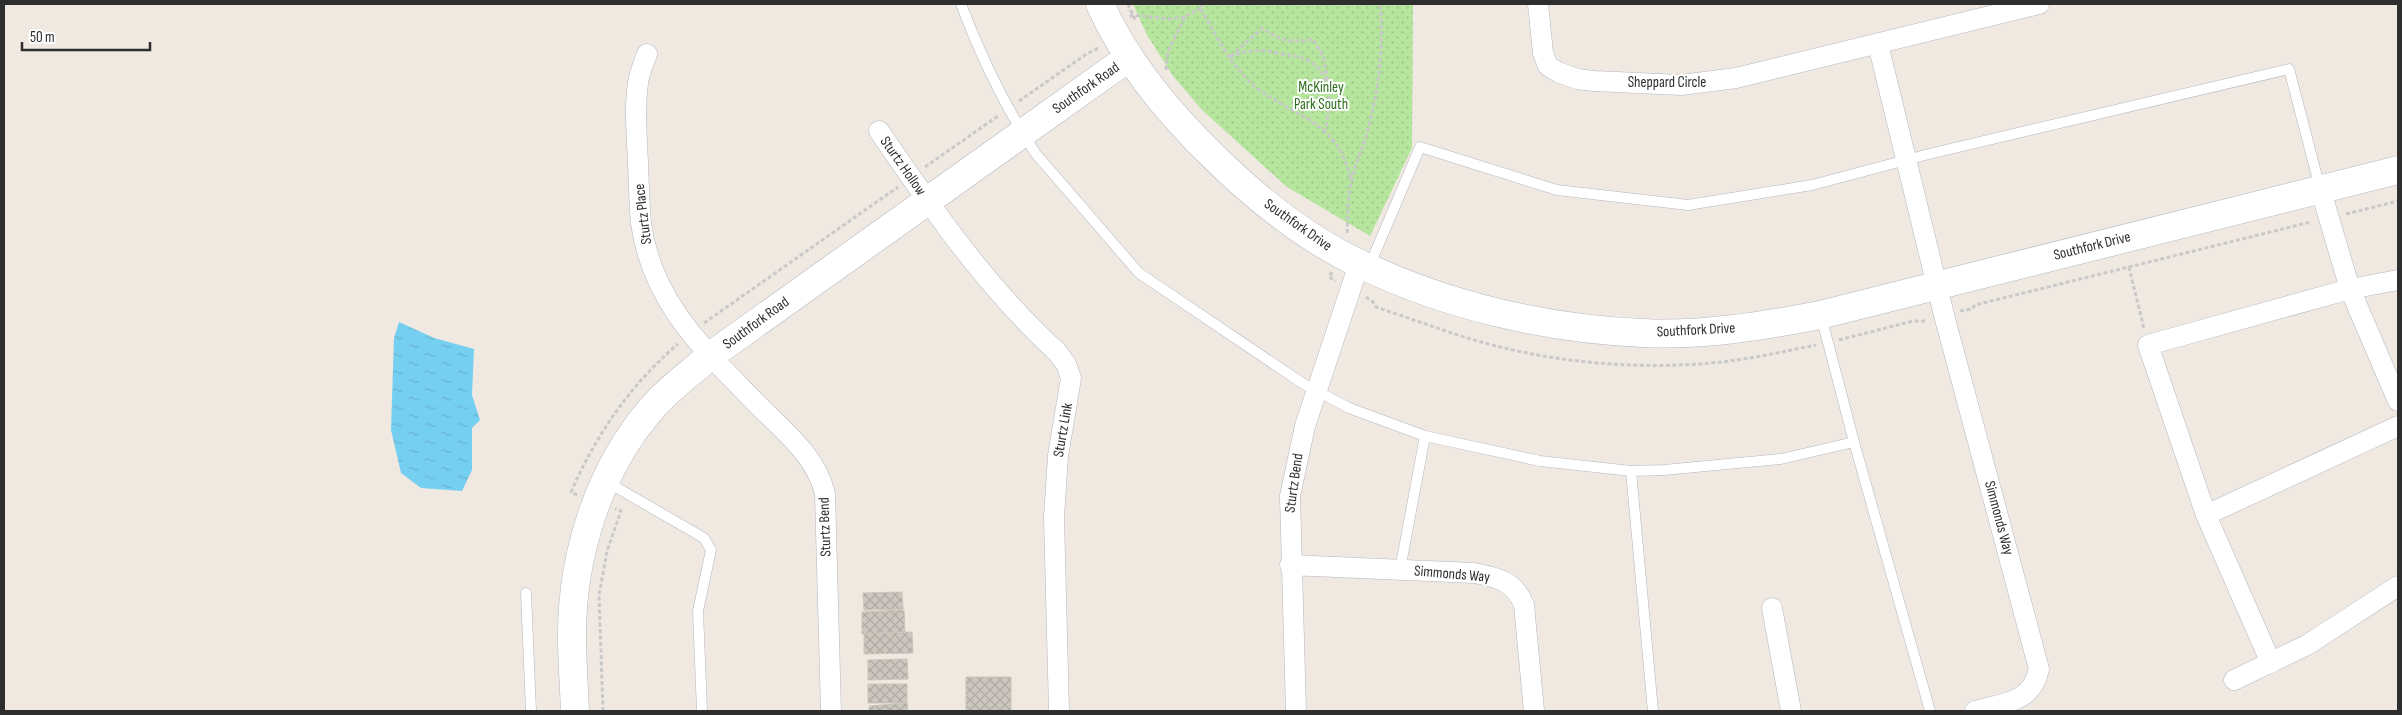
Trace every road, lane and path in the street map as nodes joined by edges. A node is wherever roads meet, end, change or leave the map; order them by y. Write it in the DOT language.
graph roads {
  1 [pos="961,4"];
  2 [pos="1100,4"];
  3 [pos="1204,4"];
  4 [pos="1380,4"];
  5 [pos="1538,4"];
  6 [pos="2039,4"];
  7 [pos="1200,8"];
  8 [pos="1132,15"];
  9 [pos="1186,17"];
  10 [pos="1878,44"];
  11 [pos="646,54"];
  12 [pos="1230,57"];
  13 [pos="1128,58"];
  14 [pos="1166,73"];
  15 [pos="1329,94"];
  16 [pos="879,131"];
  17 [pos="1325,131"];
  18 [pos="1022,133"];
  19 [pos="1908,160"];
  20 [pos="2398,170"];
  21 [pos="1351,181"];
  22 [pos="2320,188"];
  23 [pos="895,189"];
  24 [pos="927,201"];
  25 [pos="2398,201"];
  26 [pos="2328,218"];
  27 [pos="1339,227"];
  28 [pos="1347,232"];
  29 [pos="1368,259"];
  30 [pos="2128,267"];
  31 [pos="2398,280"];
  32 [pos="1938,286"];
  33 [pos="2350,289"];
  34 [pos="1967,309"];
  35 [pos="1820,315"];
  36 [pos="707,321"];
  37 [pos="2148,345"];
  38 [pos="710,356"];
  39 [pos="1316,390"];
  40 [pos="2398,401"];
  41 [pos="2398,426"];
  42 [pos="1425,436"];
  43 [pos="1854,442"];
  44 [pos="1631,471"];
  45 [pos="606,482"];
  46 [pos="621,511"];
  47 [pos="2206,515"];
  48 [pos="1290,565"];
  49 [pos="1400,570"];
  50 [pos="2398,586"];
  51 [pos="526,593"];
  52 [pos="1772,608"];
  53 [pos="2271,662"];
  54 [pos="2234,680"];
  55 [pos="531,711"];
  56 [pos="576,711"];
  57 [pos="603,711"];
  58 [pos="702,711"];
  59 [pos="831,711"];
  60 [pos="1059,711"];
  61 [pos="1296,711"];
  62 [pos="1534,711"];
  63 [pos="1653,711"];
  64 [pos="1791,711"];
  65 [pos="1930,711"];
  66 [pos="1975,711"];
  1 -- 18 [label="lane"];
  2 -- 13 [label="street, Southfork Drive"];
  3 -- 7 [label="path"];
  4 -- 21 [label="path"];
  5 -- 10 [label="street, Sheppard Circle"];
  6 -- 10 [label="street, Sheppard Circle"];
  7 -- 9 [label="path"];
  7 -- 12 [label="path"];
  8 -- 9 [label="path"];
  9 -- 14 [label="path"];
  10 -- 19 [label="street"];
  11 -- 38 [label="street, Sturtz Place"];
  12 -- 15 [label="path"];
  12 -- 15 [label="path"];
  12 -- 17 [label="path"];
  13 -- 18 [label="street, Southfork Road"];
  13 -- 29 [label="street, Southfork Drive"];
  15 -- 17 [label="path"];
  16 -- 24 [label="street, Sturtz Hollow"];
  17 -- 21 [label="path"];
  18 -- 24 [label="street, Southfork Road"];
  18 -- 39 [label="lane"];
  19 -- 22 [label="lane"];
  19 -- 29 [label="lane"];
  19 -- 32 [label="street"];
  20 -- 22 [label="street, Southfork Drive"];
  21 -- 28 [label="path"];
  22 -- 26 [label="street"];
  22 -- 32 [label="street, Southfork Drive"];
  23 -- 36 [label="path"];
  24 -- 38 [label="street, Southfork Road"];
  24 -- 60 [label="street, Sturtz Link"];
  25 -- 26 [label="path"];
  26 -- 30 [label="path"];
  26 -- 33 [label="street"];
  27 -- 28 [label="path"];
  28 -- 29 [label="path"];
  29 -- 35 [label="street, Southfork Drive"];
  29 -- 39 [label="street, Sturtz Bend"];
  30 -- 34 [label="path"];
  30 -- 37 [label="path"];
  31 -- 33 [label="street"];
  32 -- 35 [label="street, Southfork Drive"];
  32 -- 66 [label="street, Simmonds Way"];
  33 -- 37 [label="street"];
  33 -- 40 [label="street"];
  35 -- 43 [label="lane"];
  37 -- 47 [label="street"];
  38 -- 45 [label="street, Southfork Road"];
  38 -- 59 [label="street, Sturtz Bend"];
  39 -- 42 [label="lane"];
  39 -- 48 [label="street, Sturtz Bend"];
  41 -- 47 [label="street"];
  42 -- 44 [label="lane"];
  42 -- 49 [label="lane"];
  43 -- 44 [label="lane"];
  43 -- 65 [label="lane"];
  44 -- 63 [label="lane"];
  45 -- 56 [label="street, Southfork Road"];
  45 -- 58 [label="lane"];
  46 -- 57 [label="path"];
  47 -- 53 [label="street"];
  48 -- 49 [label="street, Simmonds Way"];
  48 -- 61 [label="street, Sturtz Bend"];
  49 -- 62 [label="street, Simmonds Way"];
  50 -- 53 [label="street"];
  51 -- 55 [label="lane"];
  52 -- 64 [label="street"];
  53 -- 54 [label="street"];
}
